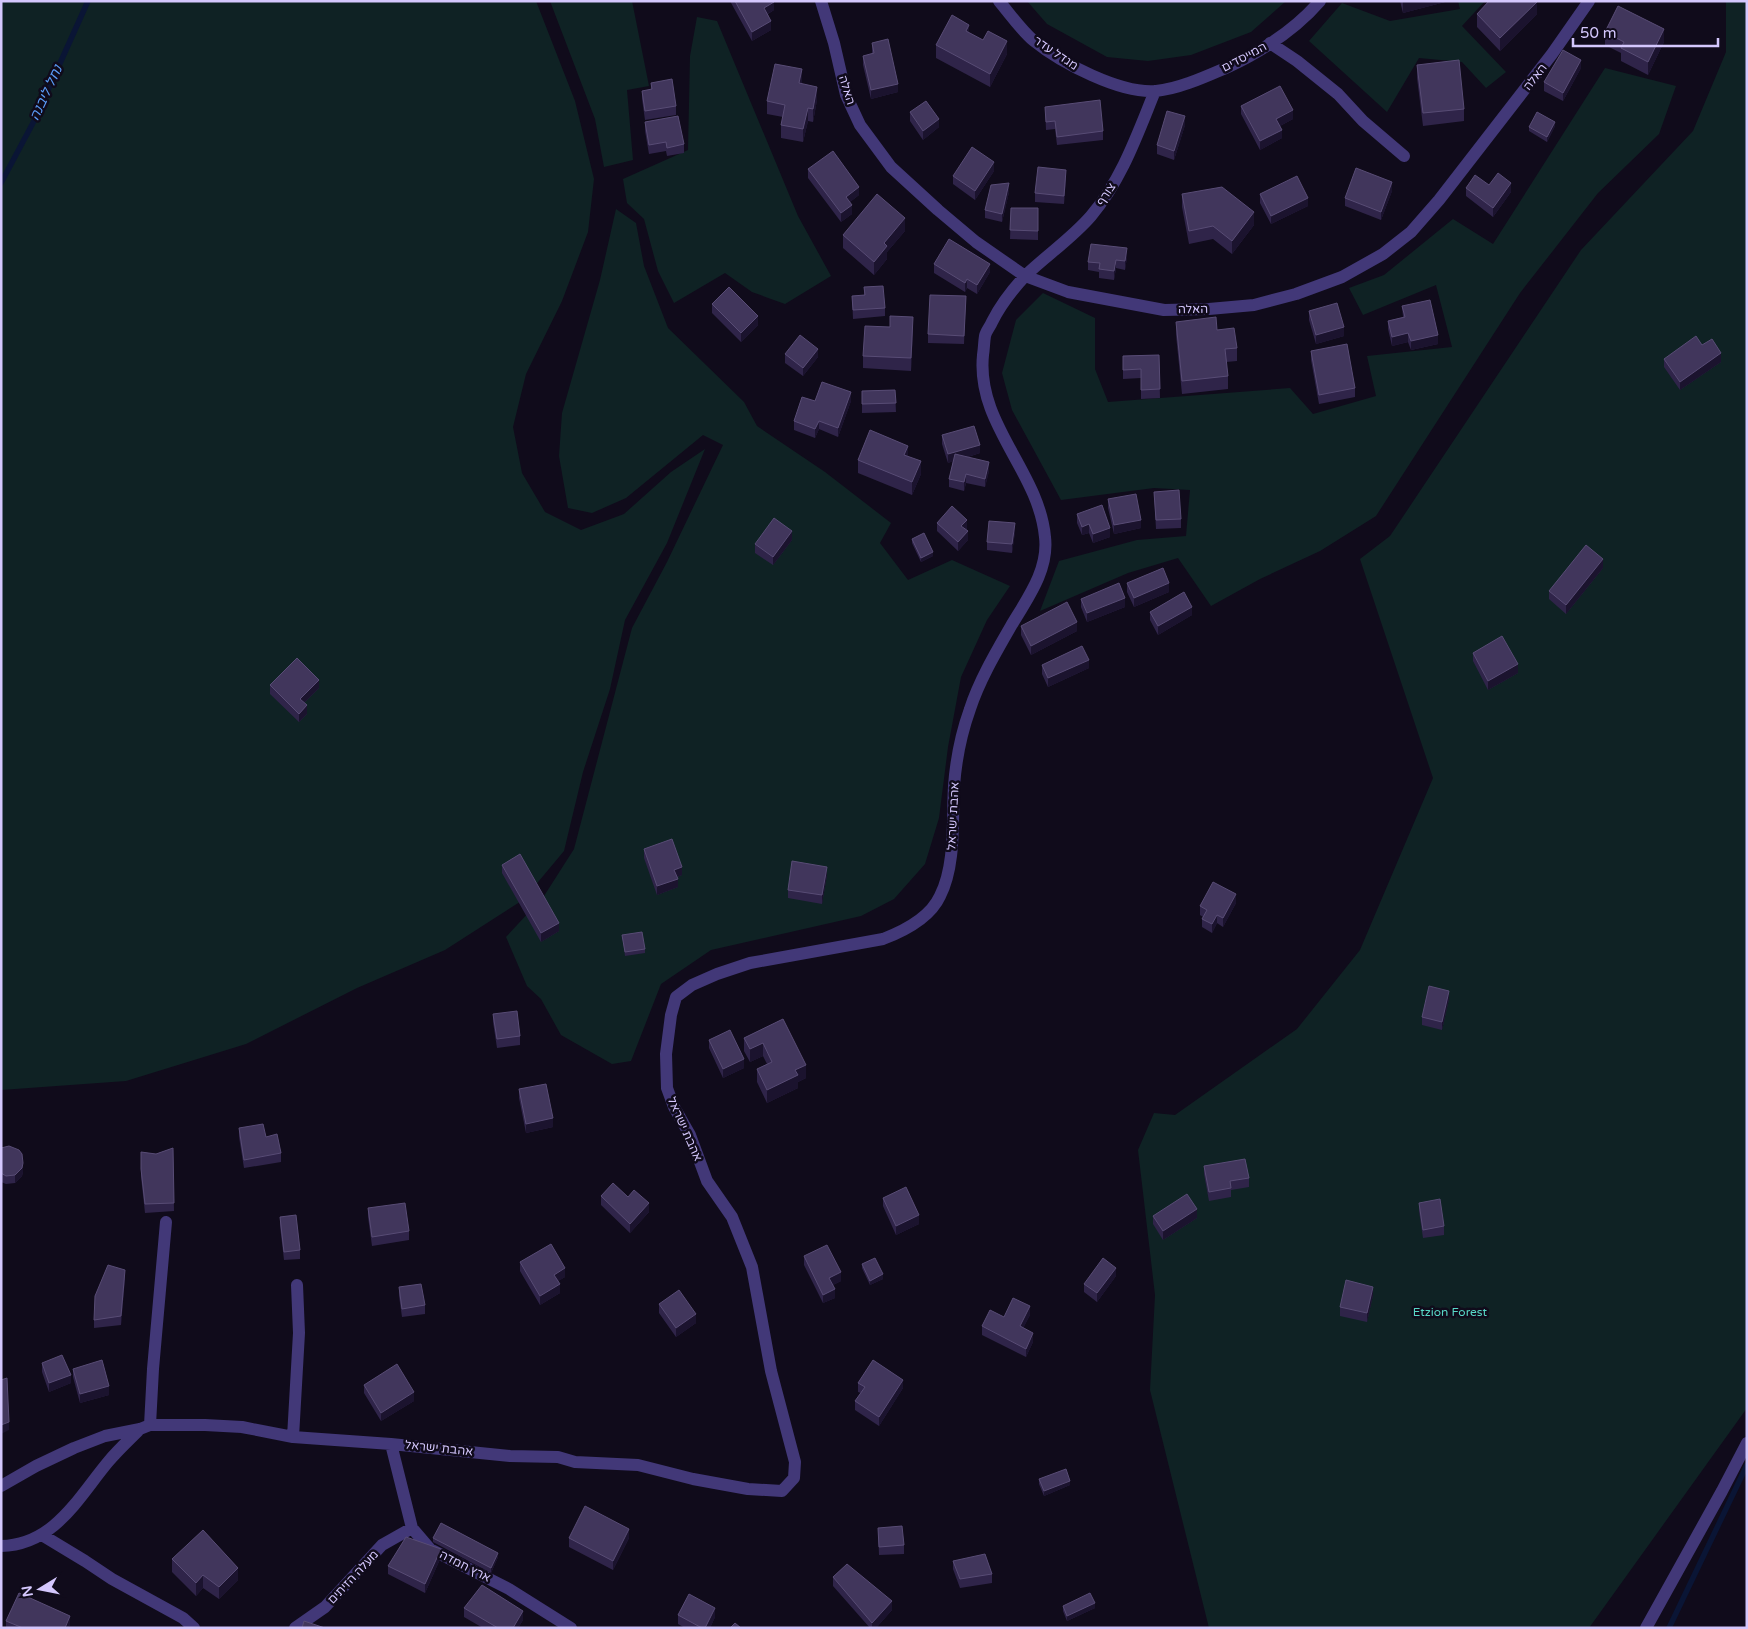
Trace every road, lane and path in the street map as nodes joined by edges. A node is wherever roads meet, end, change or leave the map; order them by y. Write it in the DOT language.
graph roads {
  1 [pos="821,1"];
  2 [pos="999,1"];
  3 [pos="1320,1"];
  4 [pos="1589,1"];
  5 [pos="1270,43"];
  6 [pos="1155,91"];
  7 [pos="1404,156"];
  8 [pos="1025,276"];
  9 [pos="166,1222"];
  10 [pos="297,1285"];
  11 [pos="145,1427"];
  12 [pos="293,1437"];
  13 [pos="1747,1443"];
  14 [pos="391,1444"];
  15 [pos="1,1486"];
  16 [pos="412,1528"];
  17 [pos="42,1535"];
  18 [pos="1,1546"];
  19 [pos="194,1628"];
  20 [pos="295,1628"];
  21 [pos="571,1628"];
  22 [pos="1646,1628"];
  1 -- 8 [label="street, האלה"];
  2 -- 6 [label="street, מגדל עדר"];
  3 -- 5 [label="street, המייסדים"];
  4 -- 8 [label="street, האלה"];
  5 -- 6 [label="street, המייסדים"];
  5 -- 7 [label="street"];
  6 -- 8 [label="street, צורף"];
  8 -- 14 [label="street, אהבת ישראל"];
  9 -- 11 [label="street"];
  10 -- 12 [label="street"];
  11 -- 12 [label="street, אהבת ישראל"];
  11 -- 15 [label="street, אהבת ישראל"];
  11 -- 17 [label="street"];
  12 -- 14 [label="street, אהבת ישראל"];
  13 -- 22 [label="street"];
  14 -- 16 [label="street, ארץ חמדה"];
  16 -- 20 [label="street, מעלה הזיתים"];
  16 -- 21 [label="street, ארץ חמדה"];
  17 -- 18 [label="street"];
  17 -- 19 [label="street"];
}
